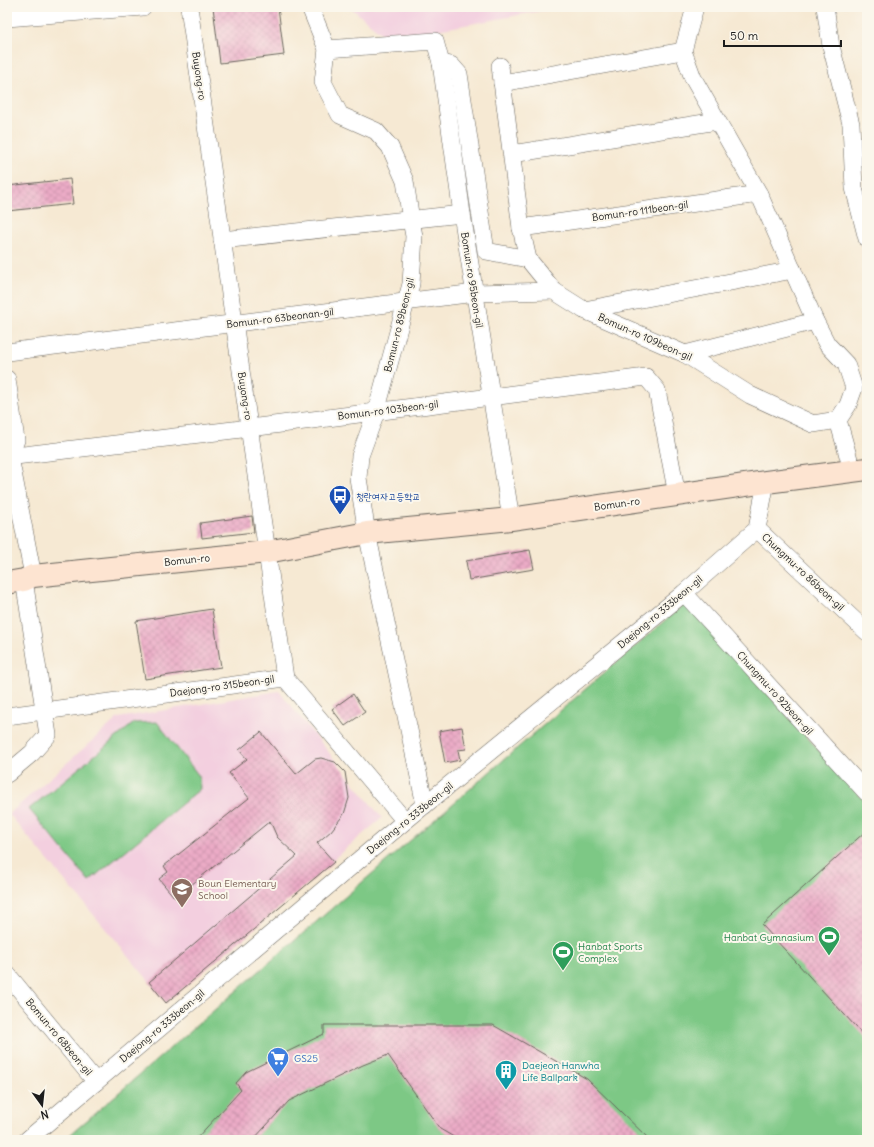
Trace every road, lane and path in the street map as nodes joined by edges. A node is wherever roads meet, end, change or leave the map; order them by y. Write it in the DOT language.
graph roads {
  1 [pos="144,7"];
  2 [pos="189,7"];
  3 [pos="310,7"];
  4 [pos="695,7"];
  5 [pos="825,7"];
  6 [pos="7,18"];
  7 [pos="326,49"];
  8 [pos="683,51"];
  9 [pos="441,63"];
  10 [pos="500,66"];
  11 [pos="502,84"];
  12 [pos="717,121"];
  13 [pos="512,154"];
  14 [pos="759,194"];
  15 [pos="462,214"];
  16 [pos="411,220"];
  17 [pos="522,228"];
  18 [pos="867,239"];
  19 [pos="222,240"];
  20 [pos="528,259"];
  21 [pos="793,270"];
  22 [pos="554,291"];
  23 [pos="475,293"];
  24 [pos="406,301"];
  25 [pos="584,310"];
  26 [pos="815,321"];
  27 [pos="234,324"];
  28 [pos="7,352"];
  29 [pos="685,354"];
  30 [pos="7,379"];
  31 [pos="491,397"];
  32 [pos="376,412"];
  33 [pos="838,420"];
  34 [pos="250,428"];
  35 [pos="9,457"];
  36 [pos="859,469"];
  37 [pos="766,482"];
  38 [pos="677,495"];
  39 [pos="511,519"];
  40 [pos="757,528"];
  41 [pos="367,533"];
  42 [pos="267,552"];
  43 [pos="21,579"];
  44 [pos="684,593"];
  45 [pos="867,632"];
  46 [pos="285,678"];
  47 [pos="44,710"];
  48 [pos="7,716"];
  49 [pos="7,774"];
  50 [pos="867,793"];
  51 [pos="426,805"];
  52 [pos="405,821"];
  53 [pos="7,974"];
  54 [pos="96,1082"];
  55 [pos="27,1140"];
  1 -- 6 [label="street"];
  2 -- 19 [label="street, Buyong-ro"];
  3 -- 7 [label="street, Bomun-ro 89beon-gil"];
  4 -- 8 [label="street"];
  5 -- 18 [label="street"];
  7 -- 9 [label="street, Bomun-ro 95beon-gil"];
  7 -- 16 [label="street, Bomun-ro 89beon-gil"];
  8 -- 11 [label="street"];
  8 -- 12 [label="street"];
  9 -- 15 [label="street, Bomun-ro 95beon-gil"];
  9 -- 20 [label="street"];
  10 -- 11 [label="street, Bomun-ro 109beon-gil"];
  11 -- 13 [label="street, Bomun-ro 109beon-gil"];
  12 -- 13 [label="street"];
  12 -- 14 [label="street"];
  13 -- 17 [label="street, Bomun-ro 109beon-gil"];
  14 -- 17 [label="street, Bomun-ro 111beon-gil"];
  14 -- 21 [label="street"];
  15 -- 16 [label="street"];
  15 -- 23 [label="street, Bomun-ro 95beon-gil"];
  16 -- 19 [label="street"];
  16 -- 24 [label="street, Bomun-ro 89beon-gil"];
  17 -- 20 [label="street, Bomun-ro 109beon-gil"];
  19 -- 27 [label="street, Buyong-ro"];
  20 -- 22 [label="street, Bomun-ro 109beon-gil"];
  21 -- 25 [label="street"];
  21 -- 26 [label="street"];
  22 -- 23 [label="street, Bomun-ro 63beonan-gil"];
  22 -- 25 [label="street, Bomun-ro 109beon-gil"];
  23 -- 24 [label="street, Bomun-ro 63beonan-gil"];
  23 -- 31 [label="street, Bomun-ro 95beon-gil"];
  24 -- 27 [label="street, Bomun-ro 63beonan-gil"];
  24 -- 32 [label="street, Bomun-ro 89beon-gil"];
  25 -- 29 [label="street, Bomun-ro 109beon-gil"];
  26 -- 29 [label="street"];
  26 -- 33 [label="street"];
  27 -- 28 [label="street, Bomun-ro 63beonan-gil"];
  27 -- 34 [label="street, Buyong-ro"];
  29 -- 33 [label="street, Bomun-ro 109beon-gil"];
  30 -- 35 [label="street"];
  31 -- 32 [label="street, Bomun-ro 103beon-gil"];
  31 -- 38 [label="street, Bomun-ro 103beon-gil"];
  31 -- 39 [label="street, Bomun-ro 95beon-gil"];
  32 -- 34 [label="street, Bomun-ro 103beon-gil"];
  32 -- 41 [label="street, Bomun-ro 89beon-gil"];
  33 -- 36 [label="street"];
  34 -- 35 [label="street, Bomun-ro 103beon-gil"];
  34 -- 42 [label="street, Buyong-ro"];
  35 -- 43 [label="street"];
  36 -- 37 [label="main road, Bomun-ro"];
  37 -- 38 [label="main road, Bomun-ro"];
  37 -- 40 [label="street"];
  38 -- 39 [label="main road, Bomun-ro"];
  39 -- 41 [label="main road, Bomun-ro"];
  40 -- 44 [label="street, Daejong-ro 333beon-gil"];
  40 -- 45 [label="street, Chungmu-ro 86beon-gil"];
  41 -- 42 [label="main road, Bomun-ro"];
  41 -- 51 [label="street"];
  42 -- 43 [label="main road, Bomun-ro"];
  42 -- 46 [label="street, Buyong-ro"];
  43 -- 47 [label="street"];
  44 -- 50 [label="street, Chungmu-ro 92beon-gil"];
  44 -- 51 [label="street, Daejong-ro 333beon-gil"];
  46 -- 47 [label="street, Daejong-ro 315beon-gil"];
  46 -- 52 [label="street, Daejong-ro 315beon-gil"];
  47 -- 48 [label="street, Daejong-ro 315beon-gil"];
  47 -- 49 [label="street"];
  51 -- 52 [label="street, Daejong-ro 333beon-gil"];
  52 -- 54 [label="street, Daejong-ro 333beon-gil"];
  53 -- 54 [label="street, Bomun-ro 68beon-gil"];
  54 -- 55 [label="street, Daejong-ro 333beon-gil"];
}
